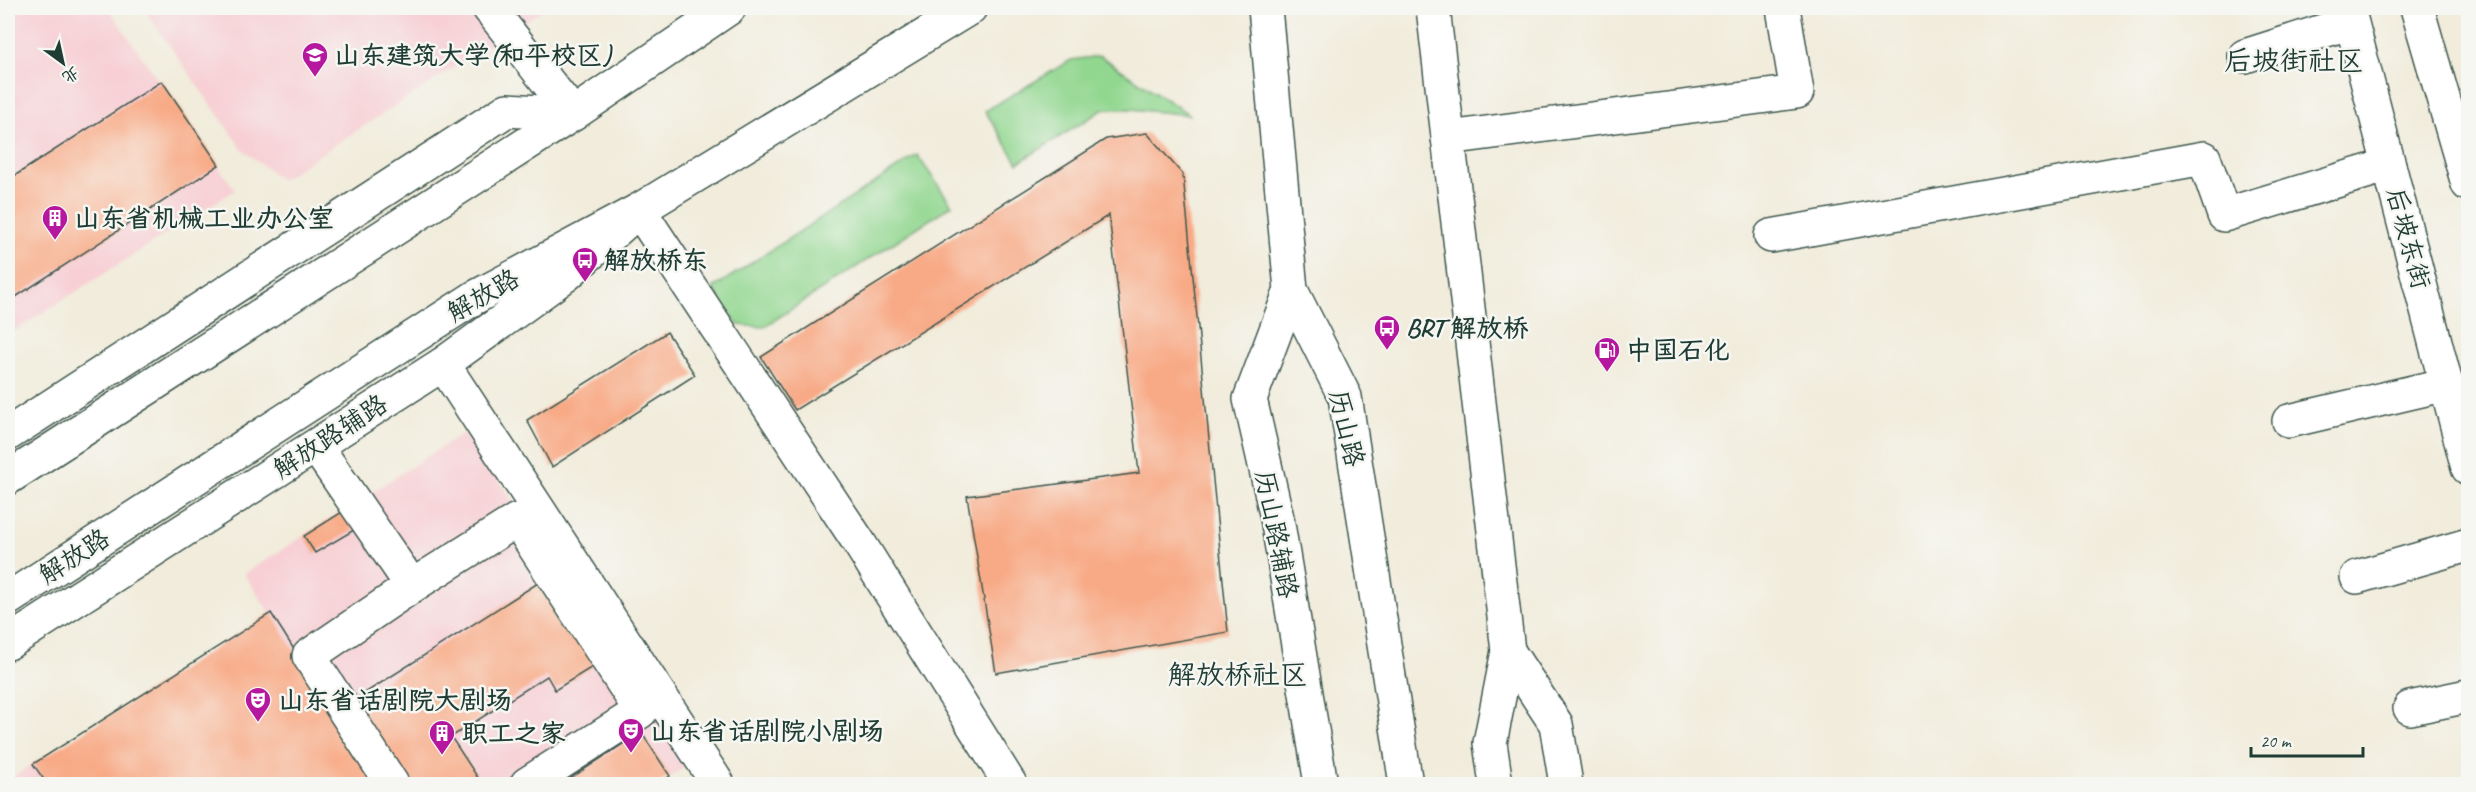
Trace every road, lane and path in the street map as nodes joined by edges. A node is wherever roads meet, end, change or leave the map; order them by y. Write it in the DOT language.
graph roads {
  1 [pos="489,8"];
  2 [pos="729,8"];
  3 [pos="970,8"];
  4 [pos="1265,8"];
  5 [pos="1433,8"];
  6 [pos="1783,8"];
  7 [pos="2417,8"];
  8 [pos="2349,15"];
  9 [pos="2245,56"];
  10 [pos="573,114"];
  11 [pos="1448,138"];
  12 [pos="2389,165"];
  13 [pos="2469,184"];
  14 [pos="639,210"];
  15 [pos="1771,236"];
  16 [pos="1291,290"];
  17 [pos="443,363"];
  18 [pos="2447,384"];
  19 [pos="2289,421"];
  20 [pos="8,434"];
  21 [pos="316,446"];
  22 [pos="2469,468"];
  23 [pos="8,478"];
  24 [pos="2469,545"];
  25 [pos="2357,577"];
  26 [pos="412,586"];
  27 [pos="8,599"];
  28 [pos="8,644"];
  29 [pos="1508,651"];
  30 [pos="2469,696"];
  31 [pos="2410,708"];
  32 [pos="393,784"];
  33 [pos="527,784"];
  34 [pos="718,784"];
  35 [pos="1010,784"];
  36 [pos="1320,784"];
  37 [pos="1406,784"];
  38 [pos="1496,784"];
  39 [pos="1566,784"];
  1 -- 10 [label="street"];
  2 -- 10 [label="street"];
  3 -- 14 [label="street, 解放路"];
  4 -- 16 [label="street, 历山路"];
  5 -- 11 [label="street"];
  6 -- 11 [label="street"];
  7 -- 13 [label="street"];
  8 -- 9 [label="street"];
  8 -- 12 [label="street, 后坡东街"];
  10 -- 20 [label="street"];
  10 -- 23 [label="street"];
  11 -- 29 [label="street"];
  12 -- 15 [label="street"];
  12 -- 18 [label="street, 后坡东街"];
  14 -- 17 [label="street, 解放路辅路"];
  14 -- 27 [label="street, 解放路"];
  14 -- 35 [label="street"];
  16 -- 36 [label="street, 历山路辅路"];
  16 -- 37 [label="street, 历山路"];
  17 -- 21 [label="street, 解放路辅路"];
  17 -- 34 [label="street"];
  18 -- 19 [label="street"];
  18 -- 22 [label="street, 后坡东街"];
  21 -- 26 [label="street"];
  21 -- 28 [label="street, 解放路辅路"];
  24 -- 25 [label="street"];
  26 -- 32 [label="street"];
  26 -- 33 [label="street"];
  29 -- 38 [label="street"];
  29 -- 39 [label="street"];
  30 -- 31 [label="street"];
}
